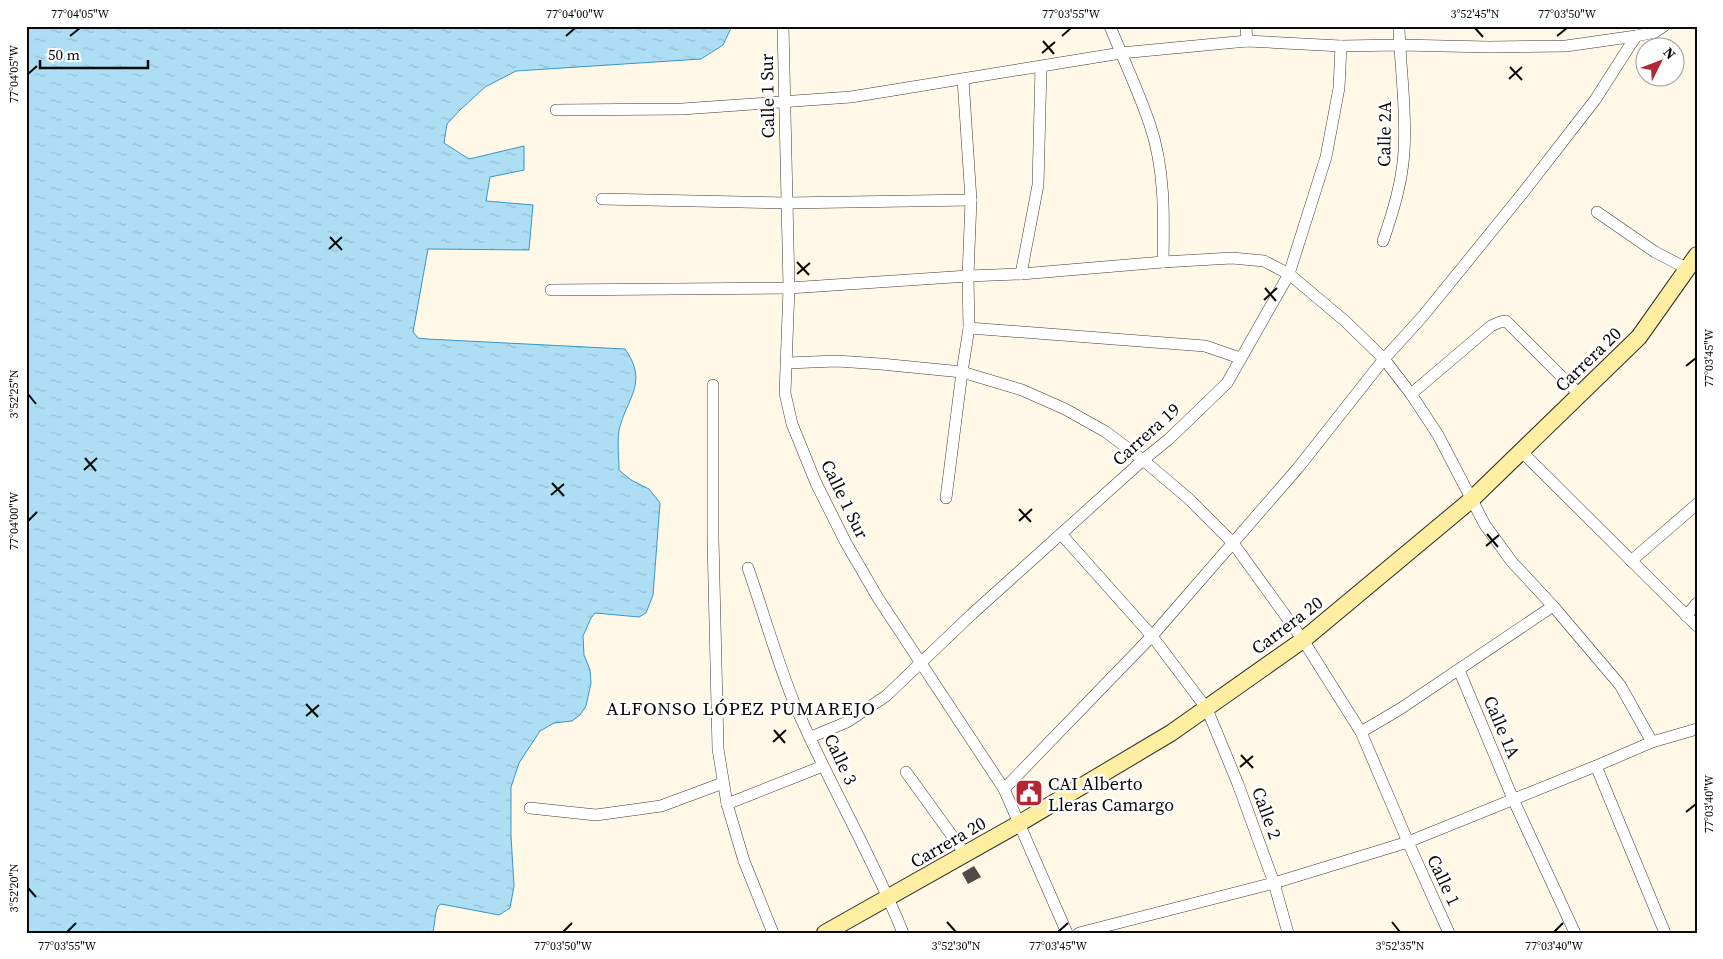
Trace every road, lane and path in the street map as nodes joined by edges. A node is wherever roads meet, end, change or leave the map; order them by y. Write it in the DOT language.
graph roads {
  1 [pos="783,26"];
  2 [pos="1110,26"];
  3 [pos="1246,26"];
  4 [pos="1399,26"];
  5 [pos="1664,26"];
  6 [pos="1636,36"];
  7 [pos="1247,41"];
  8 [pos="1400,45"];
  9 [pos="1341,46"];
  10 [pos="1121,53"];
  11 [pos="1041,67"];
  12 [pos="963,79"];
  13 [pos="785,102"];
  14 [pos="556,110"];
  15 [pos="602,199"];
  16 [pos="971,200"];
  17 [pos="787,202"];
  18 [pos="1597,212"];
  19 [pos="1383,241"];
  20 [pos="1697,255"];
  21 [pos="1164,262"];
  22 [pos="1688,269"];
  23 [pos="1021,274"];
  24 [pos="1289,274"];
  25 [pos="968,276"];
  26 [pos="789,288"];
  27 [pos="551,290"];
  28 [pos="969,328"];
  29 [pos="1240,358"];
  30 [pos="1384,359"];
  31 [pos="787,363"];
  32 [pos="962,372"];
  33 [pos="713,385"];
  34 [pos="1411,394"];
  35 [pos="1580,395"];
  36 [pos="1521,451"];
  37 [pos="1143,460"];
  38 [pos="946,498"];
  39 [pos="1471,500"];
  40 [pos="1697,504"];
  41 [pos="1061,534"];
  42 [pos="1233,544"];
  43 [pos="1631,561"];
  44 [pos="748,568"];
  45 [pos="1697,603"];
  46 [pos="1553,606"];
  47 [pos="1686,616"];
  48 [pos="1697,626"];
  49 [pos="1152,636"];
  50 [pos="1303,640"];
  51 [pos="920,662"];
  52 [pos="1459,670"];
  53 [pos="1207,709"];
  54 [pos="1697,729"];
  55 [pos="1362,732"];
  56 [pos="811,737"];
  57 [pos="1652,742"];
  58 [pos="823,766"];
  59 [pos="1596,766"];
  60 [pos="906,772"];
  61 [pos="723,783"];
  62 [pos="1004,789"];
  63 [pos="1513,799"];
  64 [pos="727,804"];
  65 [pos="530,808"];
  66 [pos="1020,823"];
  67 [pos="1408,842"];
  68 [pos="966,854"];
  69 [pos="1274,883"];
  70 [pos="889,898"];
  71 [pos="773,933"];
  72 [pos="825,933"];
  73 [pos="903,933"];
  74 [pos="1067,933"];
  75 [pos="1079,933"];
  76 [pos="1288,933"];
  77 [pos="1449,933"];
  78 [pos="1575,933"];
  79 [pos="1665,933"];
  1 -- 13 [label="street, Calle 1 Sur"];
  2 -- 10 [label="street"];
  3 -- 7 [label="street"];
  4 -- 8 [label="street, Calle 2A"];
  5 -- 6 [label="street"];
  6 -- 8 [label="street"];
  6 -- 30 [label="street"];
  7 -- 9 [label="street"];
  7 -- 10 [label="street"];
  8 -- 9 [label="street"];
  8 -- 19 [label="street, Calle 2A"];
  9 -- 24 [label="street, Carrera 19"];
  10 -- 11 [label="street"];
  10 -- 21 [label="street"];
  11 -- 12 [label="street"];
  11 -- 23 [label="street"];
  12 -- 13 [label="street"];
  12 -- 16 [label="street"];
  13 -- 14 [label="street"];
  13 -- 17 [label="street, Calle 1 Sur"];
  15 -- 17 [label="street"];
  16 -- 17 [label="street"];
  16 -- 25 [label="street"];
  17 -- 26 [label="street, Calle 1 Sur"];
  18 -- 22 [label="street"];
  20 -- 22 [label="street, Carrera 20"];
  21 -- 23 [label="street"];
  21 -- 24 [label="street"];
  22 -- 35 [label="street, Carrera 20"];
  23 -- 25 [label="street"];
  24 -- 29 [label="street, Carrera 19"];
  24 -- 30 [label="street"];
  25 -- 26 [label="street"];
  25 -- 28 [label="street"];
  26 -- 27 [label="street"];
  26 -- 31 [label="street, Calle 1 Sur"];
  28 -- 29 [label="street"];
  28 -- 32 [label="street"];
  29 -- 37 [label="street, Carrera 19"];
  30 -- 34 [label="street"];
  30 -- 42 [label="street"];
  31 -- 32 [label="street, Calle 1"];
  31 -- 51 [label="street, Calle 1 Sur"];
  32 -- 37 [label="street, Calle 1"];
  32 -- 38 [label="street"];
  33 -- 61 [label="street"];
  34 -- 35 [label="street"];
  34 -- 39 [label="street"];
  35 -- 36 [label="street, Carrera 20"];
  36 -- 39 [label="street, Carrera 20"];
  36 -- 43 [label="street"];
  37 -- 41 [label="street, Carrera 19"];
  37 -- 42 [label="street, Calle 1"];
  39 -- 46 [label="street"];
  39 -- 50 [label="street, Carrera 20"];
  40 -- 43 [label="street"];
  41 -- 49 [label="street, Calle 2"];
  41 -- 51 [label="street, Carrera 19"];
  42 -- 49 [label="street"];
  42 -- 50 [label="street, Calle 1"];
  43 -- 47 [label="street"];
  44 -- 56 [label="street, Calle 3"];
  45 -- 47 [label="street"];
  46 -- 52 [label="street"];
  46 -- 57 [label="street"];
  47 -- 48 [label="street"];
  49 -- 53 [label="street, Calle 2"];
  49 -- 62 [label="street"];
  50 -- 53 [label="street, Carrera 20"];
  50 -- 55 [label="street, Calle 1"];
  51 -- 56 [label="street, Carrera 19"];
  51 -- 62 [label="street, Calle 1 Sur"];
  52 -- 55 [label="street"];
  52 -- 63 [label="street, Calle 1A"];
  53 -- 66 [label="street, Carrera 20"];
  53 -- 69 [label="street, Calle 2"];
  54 -- 57 [label="street"];
  55 -- 67 [label="street, Calle 1"];
  56 -- 58 [label="street, Calle 3"];
  57 -- 59 [label="street"];
  58 -- 64 [label="street"];
  58 -- 70 [label="street, Calle 3"];
  59 -- 63 [label="street"];
  59 -- 79 [label="street"];
  60 -- 68 [label="street"];
  61 -- 64 [label="street"];
  61 -- 65 [label="street"];
  62 -- 66 [label="street, Calle 1 Sur"];
  63 -- 67 [label="street"];
  63 -- 78 [label="street, Calle 1A"];
  64 -- 71 [label="street"];
  66 -- 68 [label="street, Carrera 20"];
  66 -- 74 [label="street, Calle 1 Sur"];
  67 -- 69 [label="street"];
  67 -- 77 [label="street, Calle 1"];
  68 -- 70 [label="street, Carrera 20"];
  69 -- 75 [label="street"];
  69 -- 76 [label="street, Calle 2"];
  70 -- 72 [label="street, Carrera 20"];
  70 -- 73 [label="street, Calle 3"];
}
